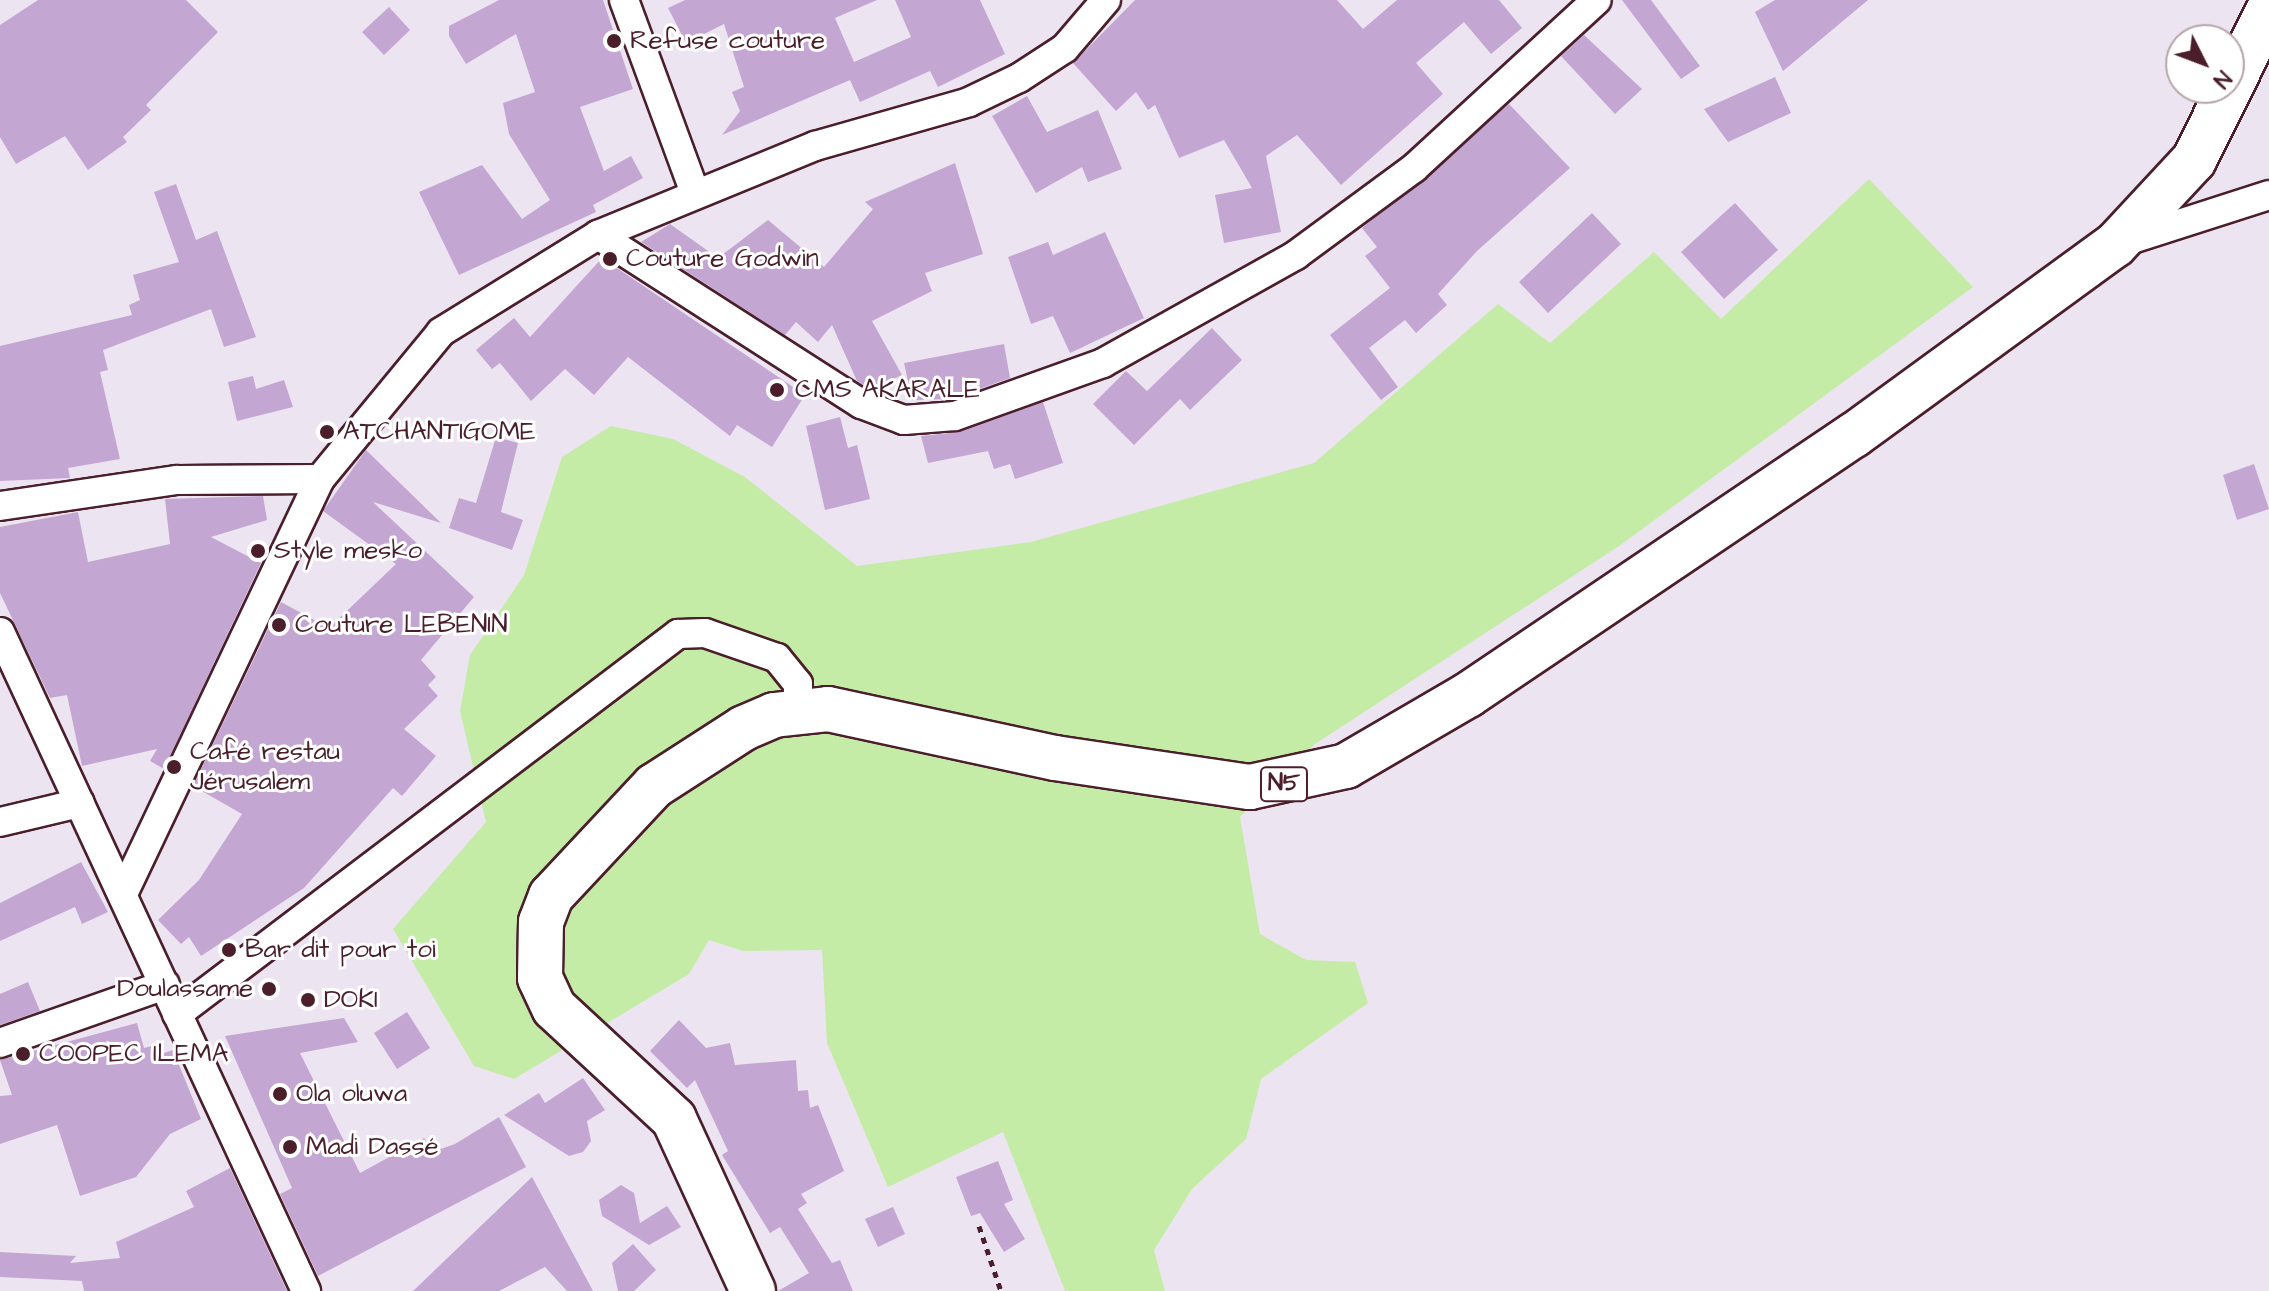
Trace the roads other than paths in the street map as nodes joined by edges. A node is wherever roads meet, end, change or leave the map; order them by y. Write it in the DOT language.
graph roads {
  1 [pos="624,0"];
  2 [pos="1106,0"];
  3 [pos="1597,0"];
  4 [pos="2269,9"];
  5 [pos="695,193"];
  6 [pos="2269,195"];
  7 [pos="598,235"];
  8 [pos="2115,245"];
  9 [pos="320,479"];
  10 [pos="0,506"];
  11 [pos="0,632"];
  12 [pos="798,710"];
  13 [pos="80,803"];
  14 [pos="0,822"];
  15 [pos="123,894"];
  16 [pos="165,985"];
  17 [pos="177,1014"];
  18 [pos="0,1043"];
  19 [pos="306,1291"];
  20 [pos="753,1291"];
  1 -- 5 [label="street"];
  2 -- 5 [label="street"];
  3 -- 7 [label="street"];
  4 -- 8 [label="main road, N5"];
  5 -- 7 [label="street"];
  6 -- 8 [label="street"];
  7 -- 9 [label="street"];
  8 -- 12 [label="main road, N5"];
  9 -- 10 [label="street"];
  9 -- 15 [label="street"];
  11 -- 13 [label="street"];
  12 -- 17 [label="street"];
  12 -- 20 [label="main road, N5"];
  13 -- 14 [label="street"];
  13 -- 15 [label="street"];
  15 -- 16 [label="street"];
  16 -- 17 [label="street"];
  16 -- 18 [label="street"];
  17 -- 19 [label="street"];
}
